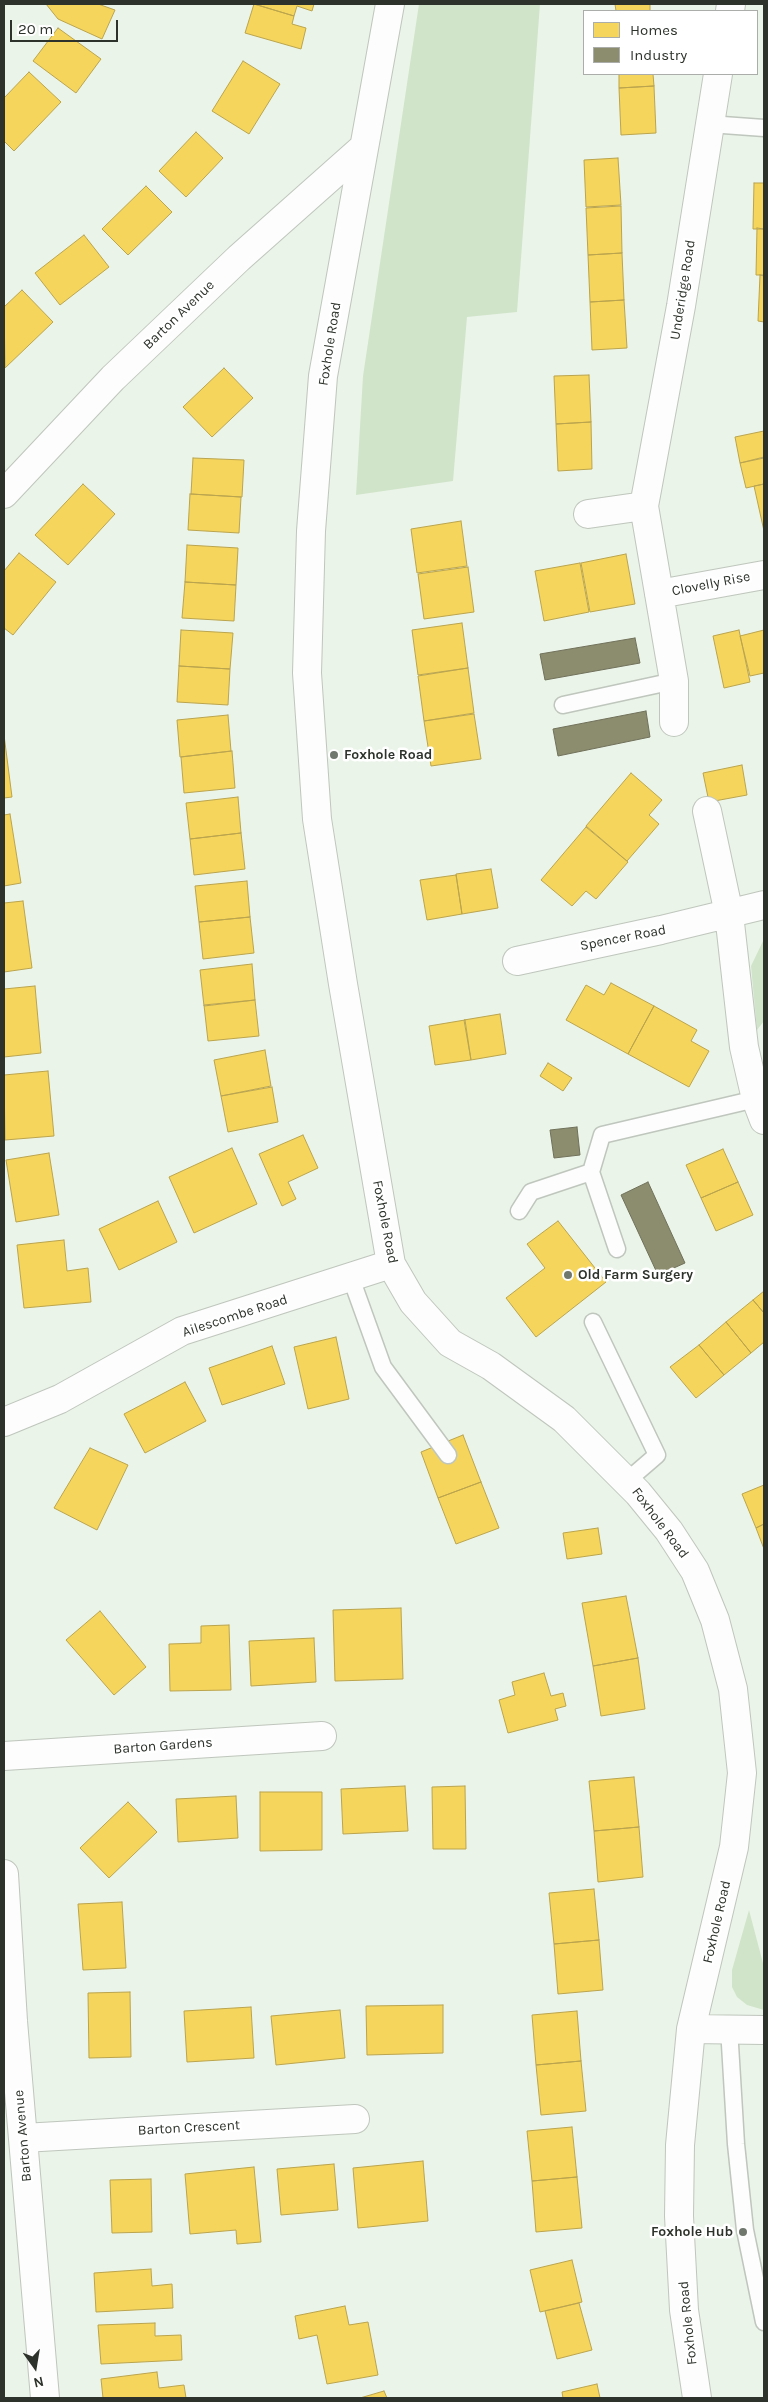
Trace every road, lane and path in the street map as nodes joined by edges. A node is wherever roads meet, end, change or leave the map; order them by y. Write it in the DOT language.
graph roads {
  1 [pos="390,4"];
  2 [pos="718,75"];
  3 [pos="709,124"];
  4 [pos="764,128"];
  5 [pos="364,147"];
  6 [pos="4,494"];
  7 [pos="644,506"];
  8 [pos="588,514"];
  9 [pos="764,575"];
  10 [pos="659,594"];
  11 [pos="674,681"];
  12 [pos="563,705"];
  13 [pos="674,722"];
  14 [pos="707,811"];
  15 [pos="764,905"];
  16 [pos="728,914"];
  17 [pos="517,961"];
  18 [pos="760,1110"];
  19 [pos="591,1172"];
  20 [pos="520,1211"];
  21 [pos="617,1249"];
  22 [pos="391,1264"];
  23 [pos="351,1278"];
  24 [pos="593,1322"];
  25 [pos="4,1422"];
  26 [pos="448,1456"];
  27 [pos="628,1480"];
  28 [pos="322,1736"];
  29 [pos="4,1756"];
  30 [pos="4,1874"];
  31 [pos="8,1991"];
  32 [pos="729,2028"];
  33 [pos="691,2029"];
  34 [pos="764,2030"];
  35 [pos="355,2119"];
  36 [pos="23,2138"];
  37 [pos="764,2322"];
  38 [pos="46,2398"];
  39 [pos="697,2398"];
  1 -- 5 [label="street, Foxhole Road"];
  2 -- 3 [label="street, Underidge Road"];
  3 -- 4 [label="lane"];
  3 -- 7 [label="street, Underidge Road"];
  5 -- 6 [label="street, Barton Avenue"];
  5 -- 22 [label="street, Foxhole Road"];
  7 -- 8 [label="street"];
  7 -- 10 [label="street, Underidge Road"];
  9 -- 10 [label="street, Clovelly Rise"];
  10 -- 11 [label="street, Underidge Road"];
  11 -- 12 [label="lane"];
  11 -- 13 [label="street, Underidge Road"];
  14 -- 16 [label="street"];
  15 -- 16 [label="street, Spencer Road"];
  16 -- 17 [label="street, Spencer Road"];
  16 -- 18 [label="street"];
  18 -- 19 [label="lane"];
  19 -- 20 [label="lane"];
  19 -- 21 [label="lane"];
  22 -- 23 [label="street, Ailescombe Road"];
  22 -- 27 [label="street, Foxhole Road"];
  23 -- 25 [label="street, Ailescombe Road"];
  23 -- 26 [label="lane"];
  24 -- 27 [label="lane"];
  27 -- 33 [label="street, Foxhole Road"];
  28 -- 29 [label="street, Barton Gardens"];
  30 -- 31 [label="street, Barton Avenue"];
  31 -- 36 [label="street, Barton Avenue"];
  32 -- 33 [label="lane"];
  32 -- 34 [label="street"];
  32 -- 37 [label="lane"];
  33 -- 39 [label="street, Foxhole Road"];
  35 -- 36 [label="street, Barton Crescent"];
  36 -- 38 [label="street, Barton Avenue"];
}
